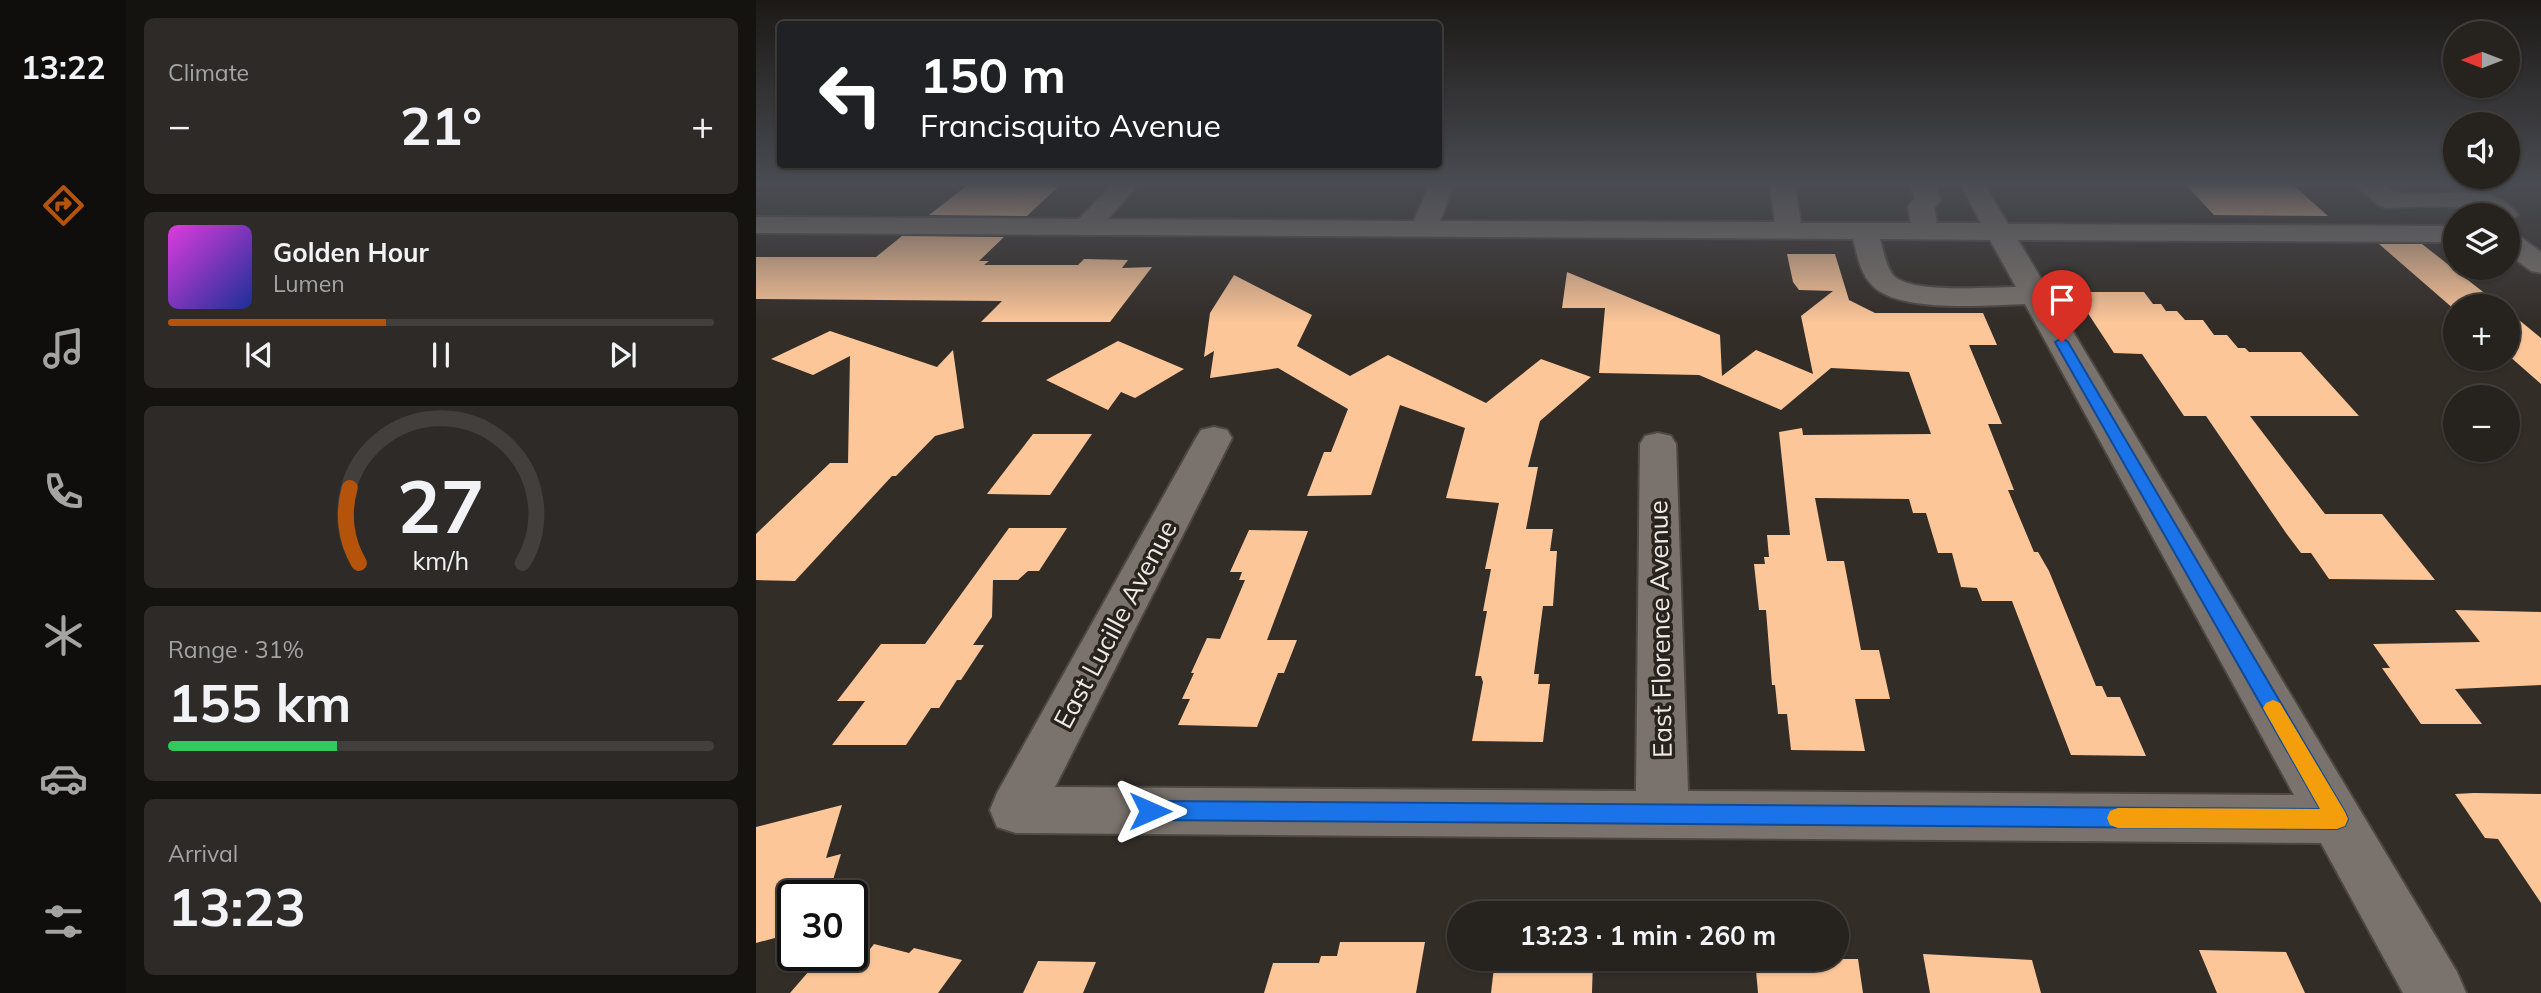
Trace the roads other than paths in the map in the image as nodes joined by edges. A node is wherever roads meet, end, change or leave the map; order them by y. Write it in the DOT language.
graph roads {
  1 [pos="1863,230"];
  2 [pos="1997,230"];
  3 [pos="2032,230"];
  4 [pos="2404,230"];
  5 [pos="2409,234"];
  6 [pos="2443,234"];
  7 [pos="2522,236"];
  8 [pos="2541,265"];
  9 [pos="2035,295"];
  10 [pos="1214,438"];
  11 [pos="1658,444"];
  12 [pos="1662,815"];
  13 [pos="2337,819"];
  14 [pos="2435,993"];
  1 -- 9 [label="street"];
  2 -- 9 [label="street"];
  3 -- 5 [label="street"];
  4 -- 5 [label="street"];
  5 -- 6 [label="street"];
  7 -- 8 [label="street"];
  9 -- 13 [label="street"];
  10 -- 12 [label="street, East Lucille Avenue"];
  11 -- 12 [label="street, East Florence Avenue"];
  12 -- 13 [label="street"];
  13 -- 14 [label="street"];
}
